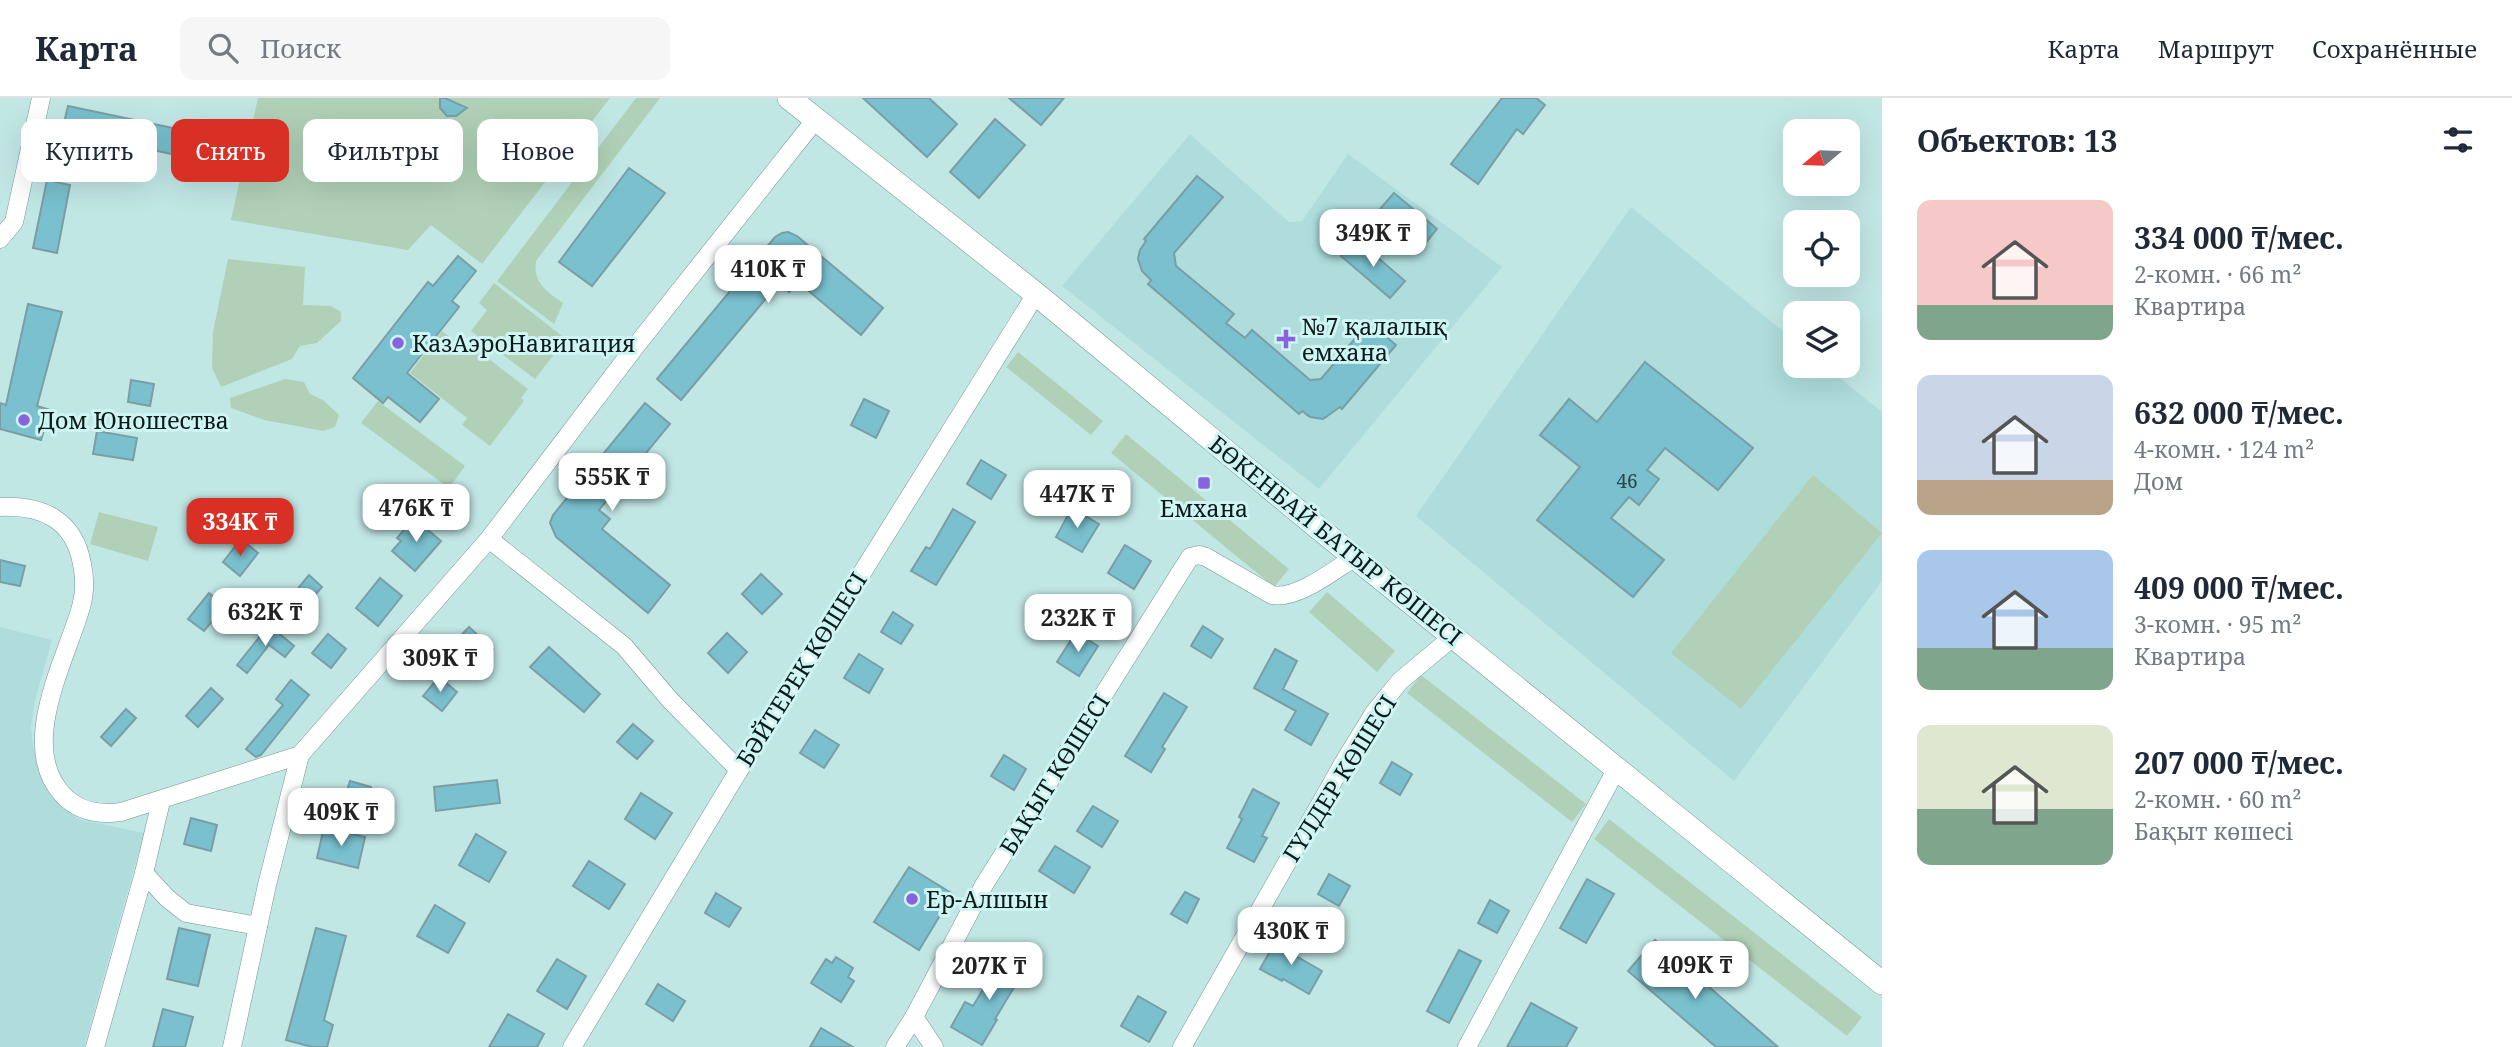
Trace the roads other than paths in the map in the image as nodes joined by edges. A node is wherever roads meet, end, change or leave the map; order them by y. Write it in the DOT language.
graph roads {
  1 [pos="41,98"];
  2 [pos="789,98"];
  3 [pos="816,120"];
  4 [pos="0,239"];
  5 [pos="1036,294"];
  6 [pos="0,507"];
  7 [pos="489,539"];
  8 [pos="1355,556"];
  9 [pos="1454,636"];
  10 [pos="300,755"];
  11 [pos="1618,768"];
  12 [pos="739,770"];
  13 [pos="161,801"];
  14 [pos="144,873"];
  15 [pos="258,926"];
  16 [pos="1882,983"];
  17 [pos="914,1017"];
  18 [pos="95,1047"];
  19 [pos="232,1047"];
  20 [pos="572,1047"];
  21 [pos="895,1047"];
  22 [pos="934,1047"];
  23 [pos="1182,1047"];
  24 [pos="1467,1047"];
  1 -- 4 [label="street"];
  2 -- 3 [label="main road, БӨКЕНБАЙ БАТЫР КӨШЕСІ"];
  3 -- 5 [label="main road, БӨКЕНБАЙ БАТЫР КӨШЕСІ"];
  3 -- 7 [label="street"];
  5 -- 8 [label="main road, БӨКЕНБАЙ БАТЫР КӨШЕСІ"];
  5 -- 12 [label="street, БӘЙТЕРЕК КӨШЕСІ"];
  6 -- 13 [label="street"];
  7 -- 10 [label="street"];
  7 -- 12 [label="street"];
  8 -- 9 [label="main road, БӨКЕНБАЙ БАТЫР КӨШЕСІ"];
  8 -- 17 [label="street, БАҚЫТ КӨШЕСІ"];
  9 -- 11 [label="main road, БӨКЕНБАЙ БАТЫР КӨШЕСІ"];
  9 -- 23 [label="street, ГҮЛДЕР КӨШЕСІ"];
  10 -- 13 [label="street"];
  10 -- 15 [label="street"];
  11 -- 16 [label="main road, БӨКЕНБАЙ БАТЫР КӨШЕСІ"];
  11 -- 24 [label="street"];
  12 -- 20 [label="street, БӘЙТЕРЕК КӨШЕСІ"];
  13 -- 14 [label="street"];
  14 -- 15 [label="street"];
  14 -- 18 [label="street"];
  15 -- 19 [label="street"];
  17 -- 21 [label="street, БАҚЫТ КӨШЕСІ"];
  17 -- 22 [label="street"];
}
